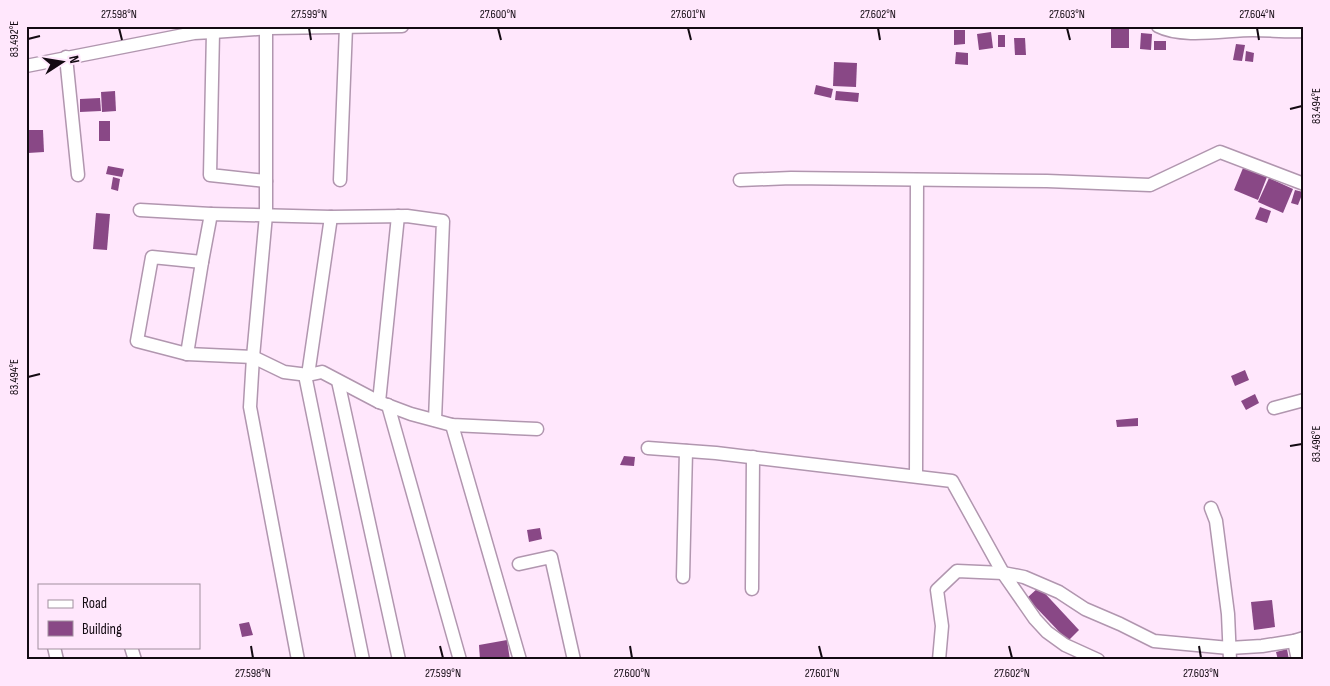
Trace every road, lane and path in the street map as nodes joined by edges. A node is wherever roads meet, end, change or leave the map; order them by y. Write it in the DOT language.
graph roads {
  1 [pos="402,26"];
  2 [pos="1158,26"];
  3 [pos="346,27"];
  4 [pos="271,28"];
  5 [pos="1304,31"];
  6 [pos="213,32"];
  7 [pos="66,57"];
  8 [pos="26,66"];
  9 [pos="78,175"];
  10 [pos="340,180"];
  11 [pos="740,180"];
  12 [pos="917,180"];
  13 [pos="266,181"];
  14 [pos="1304,184"];
  15 [pos="140,210"];
  16 [pos="212,214"];
  17 [pos="266,215"];
  18 [pos="398,216"];
  19 [pos="331,217"];
  20 [pos="202,262"];
  21 [pos="187,354"];
  22 [pos="253,357"];
  23 [pos="306,375"];
  24 [pos="338,381"];
  25 [pos="1304,400"];
  26 [pos="384,403"];
  27 [pos="1274,408"];
  28 [pos="435,420"];
  29 [pos="452,425"];
  30 [pos="537,429"];
  31 [pos="648,448"];
  32 [pos="686,451"];
  33 [pos="753,457"];
  34 [pos="916,476"];
  35 [pos="1211,508"];
  36 [pos="519,564"];
  37 [pos="1003,573"];
  38 [pos="683,577"];
  39 [pos="752,589"];
  40 [pos="1299,640"];
  41 [pos="131,648"];
  42 [pos="1230,654"];
  43 [pos="1096,659"];
  44 [pos="135,660"];
  45 [pos="298,660"];
  46 [pos="364,660"];
  47 [pos="400,660"];
  48 [pos="460,660"];
  49 [pos="520,660"];
  50 [pos="574,660"];
  51 [pos="940,660"];
  52 [pos="1298,660"];
  1 -- 3 [label="street"];
  2 -- 5 [label="street"];
  3 -- 4 [label="street"];
  3 -- 10 [label="street"];
  4 -- 6 [label="street"];
  4 -- 13 [label="street"];
  6 -- 7 [label="street"];
  6 -- 13 [label="street"];
  7 -- 8 [label="street"];
  7 -- 9 [label="street"];
  11 -- 12 [label="street"];
  12 -- 14 [label="street"];
  12 -- 34 [label="street"];
  13 -- 17 [label="street"];
  15 -- 16 [label="street"];
  16 -- 17 [label="street"];
  16 -- 20 [label="street"];
  17 -- 19 [label="street"];
  17 -- 22 [label="street"];
  18 -- 19 [label="street"];
  18 -- 26 [label="street"];
  18 -- 28 [label="street"];
  19 -- 23 [label="street"];
  20 -- 21 [label="street"];
  20 -- 21 [label="street"];
  21 -- 22 [label="street"];
  22 -- 23 [label="street"];
  22 -- 45 [label="street"];
  23 -- 24 [label="street"];
  23 -- 46 [label="street"];
  24 -- 26 [label="street"];
  24 -- 47 [label="street"];
  25 -- 27 [label="street"];
  26 -- 28 [label="street"];
  26 -- 48 [label="street"];
  28 -- 29 [label="street"];
  29 -- 30 [label="street"];
  29 -- 49 [label="street"];
  31 -- 32 [label="street"];
  32 -- 33 [label="street"];
  32 -- 38 [label="street"];
  33 -- 34 [label="street"];
  33 -- 39 [label="street"];
  34 -- 37 [label="street"];
  35 -- 42 [label="street"];
  36 -- 50 [label="street"];
  37 -- 42 [label="street"];
  37 -- 43 [label="street"];
  37 -- 51 [label="street"];
  40 -- 42 [label="street"];
  40 -- 52 [label="street"];
  41 -- 44 [label="street"];
}
